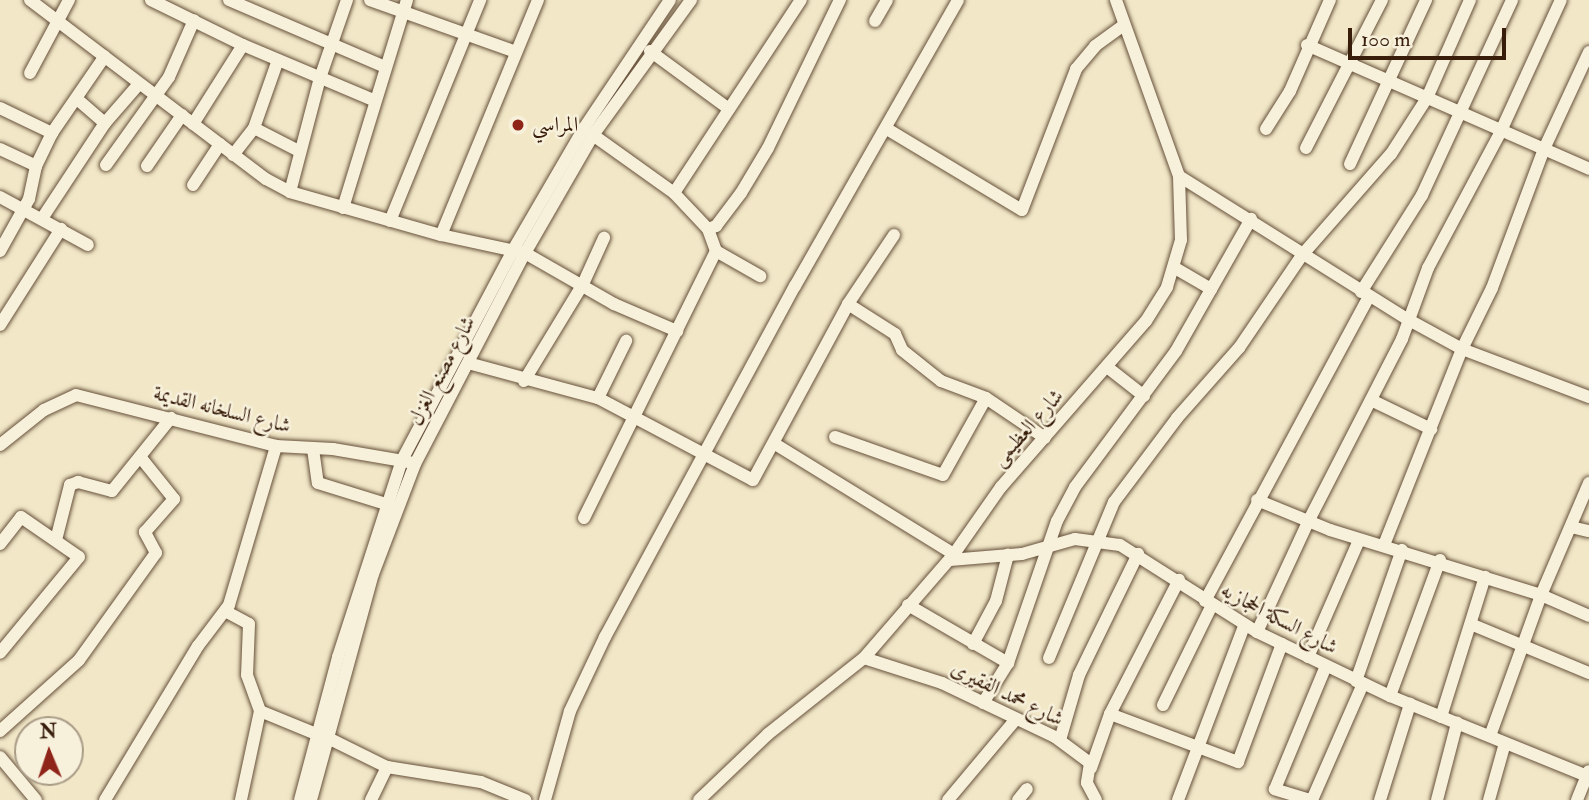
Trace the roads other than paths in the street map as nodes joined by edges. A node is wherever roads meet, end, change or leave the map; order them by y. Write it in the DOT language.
graph roads {
  1 [pos="30,0"];
  2 [pos="68,0"];
  3 [pos="151,0"];
  4 [pos="229,0"];
  5 [pos="347,0"];
  6 [pos="370,0"];
  7 [pos="407,0"];
  8 [pos="481,0"];
  9 [pos="538,0"];
  10 [pos="670,0"];
  11 [pos="691,0"];
  12 [pos="801,0"];
  13 [pos="840,0"];
  14 [pos="887,0"];
  15 [pos="958,0"];
  16 [pos="1116,0"];
  17 [pos="1330,0"];
  18 [pos="1382,0"];
  19 [pos="1426,0"];
  20 [pos="1470,0"];
  21 [pos="1512,0"];
  22 [pos="1561,0"];
  23 [pos="403,14"];
  24 [pos="194,20"];
  25 [pos="58,21"];
  26 [pos="875,21"];
  27 [pos="1123,26"];
  28 [pos="468,37"];
  29 [pos="243,45"];
  30 [pos="332,45"];
  31 [pos="1307,45"];
  32 [pos="650,51"];
  33 [pos="516,52"];
  34 [pos="1589,52"];
  35 [pos="105,56"];
  36 [pos="278,60"];
  37 [pos="1351,65"];
  38 [pos="383,66"];
  39 [pos="30,73"];
  40 [pos="320,78"];
  41 [pos="1389,80"];
  42 [pos="138,85"];
  43 [pos="156,97"];
  44 [pos="1427,97"];
  45 [pos="77,99"];
  46 [pos="373,100"];
  47 [pos="0,108"];
  48 [pos="729,109"];
  49 [pos="1460,113"];
  50 [pos="182,116"];
  51 [pos="106,124"];
  52 [pos="193,124"];
  53 [pos="254,128"];
  54 [pos="1266,128"];
  55 [pos="887,130"];
  56 [pos="52,133"];
  57 [pos="1500,133"];
  58 [pos="593,135"];
  59 [pos="220,144"];
  60 [pos="1306,148"];
  61 [pos="0,149"];
  62 [pos="1544,149"];
  63 [pos="299,151"];
  64 [pos="233,155"];
  65 [pos="1350,164"];
  66 [pos="106,165"];
  67 [pos="36,166"];
  68 [pos="146,166"];
  69 [pos="1589,169"];
  70 [pos="1179,176"];
  71 [pos="193,185"];
  72 [pos="290,191"];
  73 [pos="674,193"];
  74 [pos="0,197"];
  75 [pos="343,208"];
  76 [pos="24,209"];
  77 [pos="43,217"];
  78 [pos="1251,219"];
  79 [pos="390,221"];
  80 [pos="61,229"];
  81 [pos="708,229"];
  82 [pos="894,234"];
  83 [pos="441,235"];
  84 [pos="604,238"];
  85 [pos="88,245"];
  86 [pos="0,251"];
  87 [pos="519,251"];
  88 [pos="716,251"];
  89 [pos="1303,254"];
  90 [pos="1175,268"];
  91 [pos="760,276"];
  92 [pos="583,284"];
  93 [pos="1211,289"];
  94 [pos="1365,294"];
  95 [pos="848,304"];
  96 [pos="1409,320"];
  97 [pos="0,325"];
  98 [pos="677,331"];
  99 [pos="626,341"];
  100 [pos="1462,349"];
  101 [pos="468,363"];
  102 [pos="1107,367"];
  103 [pos="524,382"];
  104 [pos="1144,396"];
  105 [pos="1589,397"];
  106 [pos="598,398"];
  107 [pos="986,398"];
  108 [pos="1371,400"];
  109 [pos="633,416"];
  110 [pos="171,418"];
  111 [pos="1431,429"];
  112 [pos="835,437"];
  113 [pos="1045,438"];
  114 [pos="775,444"];
  115 [pos="0,445"];
  116 [pos="276,446"];
  117 [pos="313,449"];
  118 [pos="703,456"];
  119 [pos="142,459"];
  120 [pos="402,460"];
  121 [pos="415,464"];
  122 [pos="1589,483"];
  123 [pos="1257,500"];
  124 [pos="386,504"];
  125 [pos="584,518"];
  126 [pos="1308,522"];
  127 [pos="1571,527"];
  128 [pos="1589,531"];
  129 [pos="1101,539"];
  130 [pos="56,540"];
  131 [pos="1359,540"];
  132 [pos="0,544"];
  133 [pos="1384,545"];
  134 [pos="1050,548"];
  135 [pos="1402,550"];
  136 [pos="1138,554"];
  137 [pos="1008,555"];
  138 [pos="952,557"];
  139 [pos="1440,561"];
  140 [pos="1485,577"];
  141 [pos="1179,580"];
  142 [pos="1541,595"];
  143 [pos="1208,604"];
  144 [pos="908,605"];
  145 [pos="225,611"];
  146 [pos="1589,616"];
  147 [pos="1473,625"];
  148 [pos="1244,626"];
  149 [pos="1257,632"];
  150 [pos="1522,642"];
  151 [pos="972,644"];
  152 [pos="1282,644"];
  153 [pos="0,653"];
  154 [pos="1308,657"];
  155 [pos="864,658"];
  156 [pos="1049,658"];
  157 [pos="1008,663"];
  158 [pos="1326,666"];
  159 [pos="1589,673"];
  160 [pos="1360,682"];
  161 [pos="1390,696"];
  162 [pos="983,703"];
  163 [pos="1410,704"];
  164 [pos="1163,705"];
  165 [pos="260,711"];
  166 [pos="1110,714"];
  167 [pos="1441,717"];
  168 [pos="1016,719"];
  169 [pos="1457,723"];
  170 [pos="0,731"];
  171 [pos="321,736"];
  172 [pos="1490,736"];
  173 [pos="1060,740"];
  174 [pos="1506,743"];
  175 [pos="1196,744"];
  176 [pos="3,767"];
  177 [pos="387,767"];
  178 [pos="1091,768"];
  179 [pos="1588,775"];
  180 [pos="1027,789"];
  181 [pos="36,800"];
  182 [pos="106,800"];
  183 [pos="241,800"];
  184 [pos="300,800"];
  185 [pos="311,800"];
  186 [pos="371,800"];
  187 [pos="525,800"];
  188 [pos="545,800"];
  189 [pos="699,800"];
  190 [pos="948,800"];
  191 [pos="1018,800"];
  192 [pos="1096,800"];
  193 [pos="1178,800"];
  194 [pos="1311,800"];
  195 [pos="1380,800"];
  196 [pos="1437,800"];
  197 [pos="1489,800"];
  198 [pos="1577,800"];
  1 -- 25 [label="street"];
  2 -- 25 [label="street"];
  3 -- 24 [label="street"];
  4 -- 30 [label="street"];
  5 -- 30 [label="street"];
  6 -- 23 [label="street"];
  7 -- 23 [label="street"];
  8 -- 28 [label="street"];
  9 -- 33 [label="street"];
  10 -- 87 [label="street, شارع مصنع الغزل"];
  11 -- 32 [label="street, شارع مصنع الغزل"];
  12 -- 48 [label="street"];
  13 -- 81 [label="street"];
  14 -- 26 [label="street"];
  15 -- 55 [label="street"];
  16 -- 27 [label="street, شارع العظيمى"];
  17 -- 31 [label="street"];
  18 -- 37 [label="street"];
  19 -- 41 [label="street"];
  20 -- 44 [label="street"];
  21 -- 49 [label="street"];
  22 -- 57 [label="street"];
  23 -- 28 [label="street"];
  23 -- 38 [label="street"];
  24 -- 29 [label="street"];
  24 -- 43 [label="street"];
  25 -- 35 [label="street"];
  25 -- 39 [label="street"];
  27 -- 55 [label="street"];
  27 -- 70 [label="street, شارع العظيمى"];
  28 -- 33 [label="street"];
  28 -- 79 [label="street"];
  29 -- 36 [label="street"];
  29 -- 52 [label="street"];
  30 -- 38 [label="street"];
  30 -- 40 [label="street"];
  31 -- 37 [label="street"];
  31 -- 54 [label="street"];
  32 -- 48 [label="street"];
  32 -- 58 [label="street, شارع مصنع الغزل"];
  33 -- 83 [label="street"];
  34 -- 62 [label="street"];
  35 -- 42 [label="street"];
  35 -- 45 [label="street"];
  36 -- 40 [label="street"];
  36 -- 53 [label="street"];
  37 -- 41 [label="street"];
  37 -- 60 [label="street"];
  38 -- 46 [label="street"];
  40 -- 46 [label="street"];
  40 -- 63 [label="street"];
  41 -- 44 [label="street"];
  41 -- 65 [label="street"];
  42 -- 43 [label="street"];
  42 -- 51 [label="street"];
  43 -- 50 [label="street"];
  43 -- 66 [label="street"];
  44 -- 49 [label="street"];
  44 -- 89 [label="street"];
  45 -- 51 [label="street"];
  45 -- 56 [label="street"];
  46 -- 75 [label="street"];
  47 -- 56 [label="street"];
  48 -- 73 [label="street"];
  49 -- 57 [label="street"];
  49 -- 94 [label="street"];
  50 -- 52 [label="street"];
  50 -- 68 [label="street"];
  51 -- 77 [label="street"];
  52 -- 59 [label="street"];
  53 -- 63 [label="street"];
  53 -- 64 [label="street"];
  55 -- 118 [label="street"];
  56 -- 67 [label="street"];
  57 -- 62 [label="street"];
  57 -- 96 [label="street"];
  58 -- 73 [label="street"];
  58 -- 87 [label="street, شارع مصنع الغزل"];
  59 -- 64 [label="street"];
  59 -- 71 [label="street"];
  61 -- 67 [label="street"];
  62 -- 69 [label="street"];
  62 -- 100 [label="street"];
  63 -- 72 [label="street"];
  64 -- 72 [label="street"];
  67 -- 76 [label="street"];
  70 -- 78 [label="street"];
  70 -- 90 [label="street, شارع العظيمى"];
  72 -- 75 [label="street"];
  73 -- 81 [label="street"];
  74 -- 76 [label="street"];
  75 -- 79 [label="street"];
  76 -- 77 [label="street"];
  76 -- 86 [label="street"];
  77 -- 80 [label="street"];
  78 -- 89 [label="street"];
  78 -- 93 [label="street"];
  79 -- 83 [label="street"];
  80 -- 85 [label="street"];
  80 -- 97 [label="street"];
  81 -- 88 [label="street"];
  82 -- 95 [label="street"];
  83 -- 87 [label="street"];
  84 -- 92 [label="street"];
  87 -- 92 [label="street"];
  87 -- 101 [label="street, شارع مصنع الغزل"];
  87 -- 120 [label="street, شارع مصنع الغزل"];
  88 -- 91 [label="street"];
  88 -- 98 [label="street"];
  89 -- 94 [label="street"];
  89 -- 129 [label="street"];
  90 -- 93 [label="street"];
  90 -- 102 [label="street, شارع العظيمى"];
  92 -- 98 [label="street"];
  92 -- 103 [label="street"];
  93 -- 104 [label="street"];
  94 -- 96 [label="street"];
  94 -- 123 [label="street"];
  95 -- 107 [label="street"];
  95 -- 114 [label="street"];
  96 -- 100 [label="street"];
  96 -- 108 [label="street"];
  98 -- 109 [label="street"];
  99 -- 106 [label="street"];
  100 -- 105 [label="street"];
  100 -- 111 [label="street"];
  101 -- 103 [label="street"];
  101 -- 121 [label="street, شارع مصنع الغزل"];
  102 -- 104 [label="street"];
  102 -- 113 [label="street, شارع العظيمى"];
  103 -- 106 [label="street"];
  104 -- 134 [label="street"];
  106 -- 109 [label="street"];
  107 -- 112 [label="street"];
  107 -- 113 [label="street"];
  108 -- 111 [label="street"];
  108 -- 126 [label="street"];
  109 -- 118 [label="street"];
  109 -- 125 [label="street"];
  110 -- 115 [label="street, شارع السلخانه القديمة"];
  110 -- 116 [label="street, شارع السلخانه القديمة"];
  110 -- 119 [label="street"];
  111 -- 133 [label="street"];
  113 -- 138 [label="street, شارع العظيمى"];
  114 -- 118 [label="street"];
  114 -- 138 [label="street"];
  116 -- 117 [label="street, شارع السلخانه القديمة"];
  116 -- 145 [label="street"];
  117 -- 120 [label="street, شارع السلخانه القديمة"];
  117 -- 124 [label="street"];
  118 -- 188 [label="street"];
  119 -- 130 [label="street"];
  119 -- 170 [label="street"];
  120 -- 121 [label="street, شارع السلخانه القديمة"];
  120 -- 124 [label="street, شارع مصنع الغزل"];
  121 -- 171 [label="street, شارع مصنع الغزل"];
  122 -- 127 [label="street"];
  123 -- 126 [label="street"];
  123 -- 143 [label="street"];
  124 -- 171 [label="street, شارع مصنع الغزل"];
  126 -- 131 [label="street"];
  126 -- 149 [label="street"];
  127 -- 128 [label="street"];
  127 -- 142 [label="street"];
  129 -- 134 [label="street, شارع السكة الحجازيه"];
  129 -- 136 [label="street, شارع السكة الحجازيه"];
  129 -- 156 [label="street"];
  130 -- 132 [label="street"];
  130 -- 153 [label="street"];
  131 -- 133 [label="street"];
  131 -- 154 [label="street"];
  133 -- 135 [label="street"];
  134 -- 137 [label="street, شارع السكة الحجازيه"];
  134 -- 157 [label="street"];
  135 -- 139 [label="street"];
  135 -- 160 [label="street"];
  136 -- 141 [label="street, شارع السكة الحجازيه"];
  136 -- 173 [label="street"];
  137 -- 138 [label="street, شارع السكة الحجازيه"];
  137 -- 151 [label="street"];
  138 -- 144 [label="street, شارع العظيمى"];
  139 -- 140 [label="street"];
  139 -- 161 [label="street"];
  140 -- 142 [label="street"];
  140 -- 147 [label="street"];
  141 -- 143 [label="street, شارع السكة الحجازيه"];
  141 -- 166 [label="street"];
  142 -- 146 [label="street"];
  142 -- 150 [label="street"];
  143 -- 148 [label="street, شارع السكة الحجازيه"];
  143 -- 164 [label="street"];
  144 -- 151 [label="street"];
  144 -- 155 [label="street, شارع العظيمى"];
  145 -- 165 [label="street"];
  145 -- 182 [label="street"];
  147 -- 150 [label="street"];
  147 -- 167 [label="street"];
  148 -- 149 [label="street, شارع السكة الحجازيه"];
  148 -- 175 [label="street"];
  149 -- 152 [label="street, شارع السكة الحجازيه"];
  150 -- 159 [label="street"];
  150 -- 172 [label="street"];
  151 -- 157 [label="street"];
  152 -- 154 [label="street, شارع السكة الحجازيه"];
  152 -- 175 [label="street"];
  154 -- 158 [label="street, شارع السكة الحجازيه"];
  155 -- 162 [label="street, شارع محمد الفقيرى"];
  155 -- 189 [label="street, شارع العظيمى"];
  157 -- 162 [label="street"];
  158 -- 160 [label="street, شارع السكة الحجازيه"];
  158 -- 194 [label="street"];
  160 -- 161 [label="street, شارع السكة الحجازيه"];
  160 -- 194 [label="street"];
  161 -- 163 [label="street, شارع السكة الحجازيه"];
  162 -- 168 [label="street, شارع محمد الفقيرى"];
  163 -- 167 [label="street, شارع السكة الحجازيه"];
  163 -- 195 [label="street"];
  165 -- 171 [label="street"];
  165 -- 183 [label="street"];
  166 -- 175 [label="street"];
  166 -- 178 [label="street"];
  167 -- 169 [label="street, شارع السكة الحجازيه"];
  168 -- 173 [label="street, شارع محمد الفقيرى"];
  168 -- 190 [label="street"];
  169 -- 172 [label="street, شارع السكة الحجازيه"];
  169 -- 196 [label="street"];
  171 -- 177 [label="street"];
  171 -- 184 [label="street, شارع مصنع الغزل"];
  171 -- 185 [label="street, شارع مصنع الغزل"];
  172 -- 174 [label="street, شارع السكة الحجازيه"];
  173 -- 178 [label="street, شارع محمد الفقيرى"];
  174 -- 179 [label="street, شارع السكة الحجازيه"];
  174 -- 197 [label="street"];
  175 -- 193 [label="street"];
  176 -- 181 [label="street"];
  177 -- 186 [label="street"];
  177 -- 187 [label="street"];
  178 -- 192 [label="street"];
  179 -- 198 [label="street"];
  180 -- 191 [label="street"];
}
